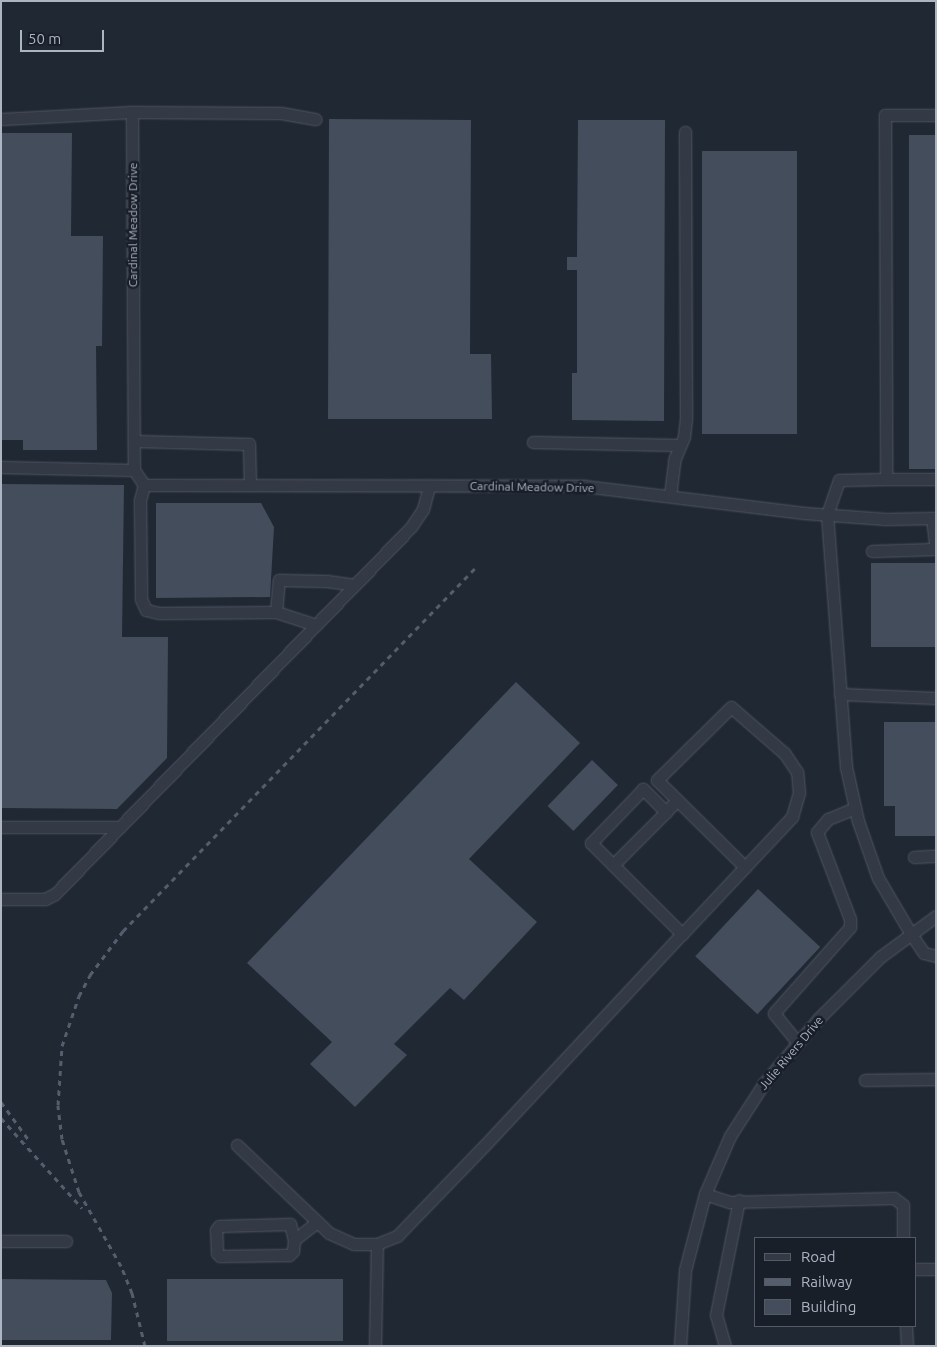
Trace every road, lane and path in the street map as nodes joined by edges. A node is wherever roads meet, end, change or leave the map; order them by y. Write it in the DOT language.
graph roads {
  1 [pos="132,112"];
  2 [pos="936,116"];
  3 [pos="1,119"];
  4 [pos="315,119"];
  5 [pos="684,132"];
  6 [pos="134,441"];
  7 [pos="533,442"];
  8 [pos="680,446"];
  9 [pos="1,467"];
  10 [pos="134,470"];
  11 [pos="886,479"];
  12 [pos="936,479"];
  13 [pos="144,485"];
  14 [pos="250,485"];
  15 [pos="429,486"];
  16 [pos="670,496"];
  17 [pos="827,514"];
  18 [pos="934,518"];
  19 [pos="935,549"];
  20 [pos="872,551"];
  21 [pos="355,585"];
  22 [pos="276,612"];
  23 [pos="316,626"];
  24 [pos="840,694"];
  25 [pos="936,698"];
  26 [pos="677,800"];
  27 [pos="855,808"];
  28 [pos="666,812"];
  29 [pos="1,826"];
  30 [pos="120,827"];
  31 [pos="914,856"];
  32 [pos="936,856"];
  33 [pos="613,865"];
  34 [pos="745,867"];
  35 [pos="1,899"];
  36 [pos="936,916"];
  37 [pos="682,934"];
  38 [pos="910,934"];
  39 [pos="936,956"];
  40 [pos="798,1042"];
  41 [pos="936,1079"];
  42 [pos="865,1080"];
  43 [pos="236,1145"];
  44 [pos="705,1194"];
  45 [pos="740,1200"];
  46 [pos="317,1222"];
  47 [pos="903,1237"];
  48 [pos="294,1240"];
  49 [pos="1,1241"];
  50 [pos="66,1241"];
  51 [pos="377,1244"];
  52 [pos="917,1269"];
  53 [pos="936,1269"];
  54 [pos="906,1327"];
  55 [pos="375,1346"];
  56 [pos="680,1346"];
  57 [pos="725,1346"];
  58 [pos="906,1346"];
  1 -- 3 [label="street"];
  1 -- 4 [label="street"];
  1 -- 6 [label="street, Cardinal Meadow Drive"];
  2 -- 11 [label="street"];
  5 -- 8 [label="street"];
  6 -- 10 [label="street, Cardinal Meadow Drive"];
  6 -- 14 [label="street"];
  7 -- 8 [label="street"];
  8 -- 16 [label="street"];
  9 -- 10 [label="street"];
  10 -- 13 [label="street"];
  11 -- 12 [label="street"];
  11 -- 17 [label="street"];
  13 -- 14 [label="street, Cardinal Meadow Drive"];
  13 -- 22 [label="street"];
  14 -- 15 [label="street, Cardinal Meadow Drive"];
  15 -- 16 [label="street, Cardinal Meadow Drive"];
  15 -- 21 [label="street"];
  16 -- 17 [label="street, Cardinal Meadow Drive"];
  17 -- 18 [label="street, Cardinal Meadow Drive"];
  17 -- 24 [label="street"];
  18 -- 19 [label="street"];
  19 -- 20 [label="street"];
  21 -- 22 [label="street"];
  21 -- 23 [label="street"];
  22 -- 23 [label="street"];
  23 -- 30 [label="street"];
  24 -- 25 [label="street"];
  24 -- 27 [label="street"];
  26 -- 28 [label="street"];
  26 -- 34 [label="street"];
  26 -- 34 [label="street"];
  27 -- 38 [label="street"];
  27 -- 40 [label="street"];
  28 -- 33 [label="street"];
  28 -- 33 [label="street"];
  29 -- 30 [label="street"];
  30 -- 35 [label="street"];
  31 -- 32 [label="street"];
  33 -- 37 [label="street"];
  34 -- 37 [label="street"];
  36 -- 38 [label="street, Julie Rivers Drive"];
  37 -- 51 [label="street"];
  38 -- 39 [label="street"];
  38 -- 40 [label="street, Julie Rivers Drive"];
  40 -- 44 [label="street, Julie Rivers Drive"];
  41 -- 42 [label="street"];
  43 -- 46 [label="street"];
  44 -- 45 [label="street"];
  44 -- 56 [label="street, Julie Rivers Drive"];
  45 -- 47 [label="street"];
  45 -- 57 [label="street"];
  46 -- 48 [label="street"];
  46 -- 51 [label="street"];
  48 -- 48 [label="street"];
  49 -- 50 [label="street"];
  51 -- 55 [label="street"];
  52 -- 53 [label="street"];
  54 -- 58 [label="street"];
}
